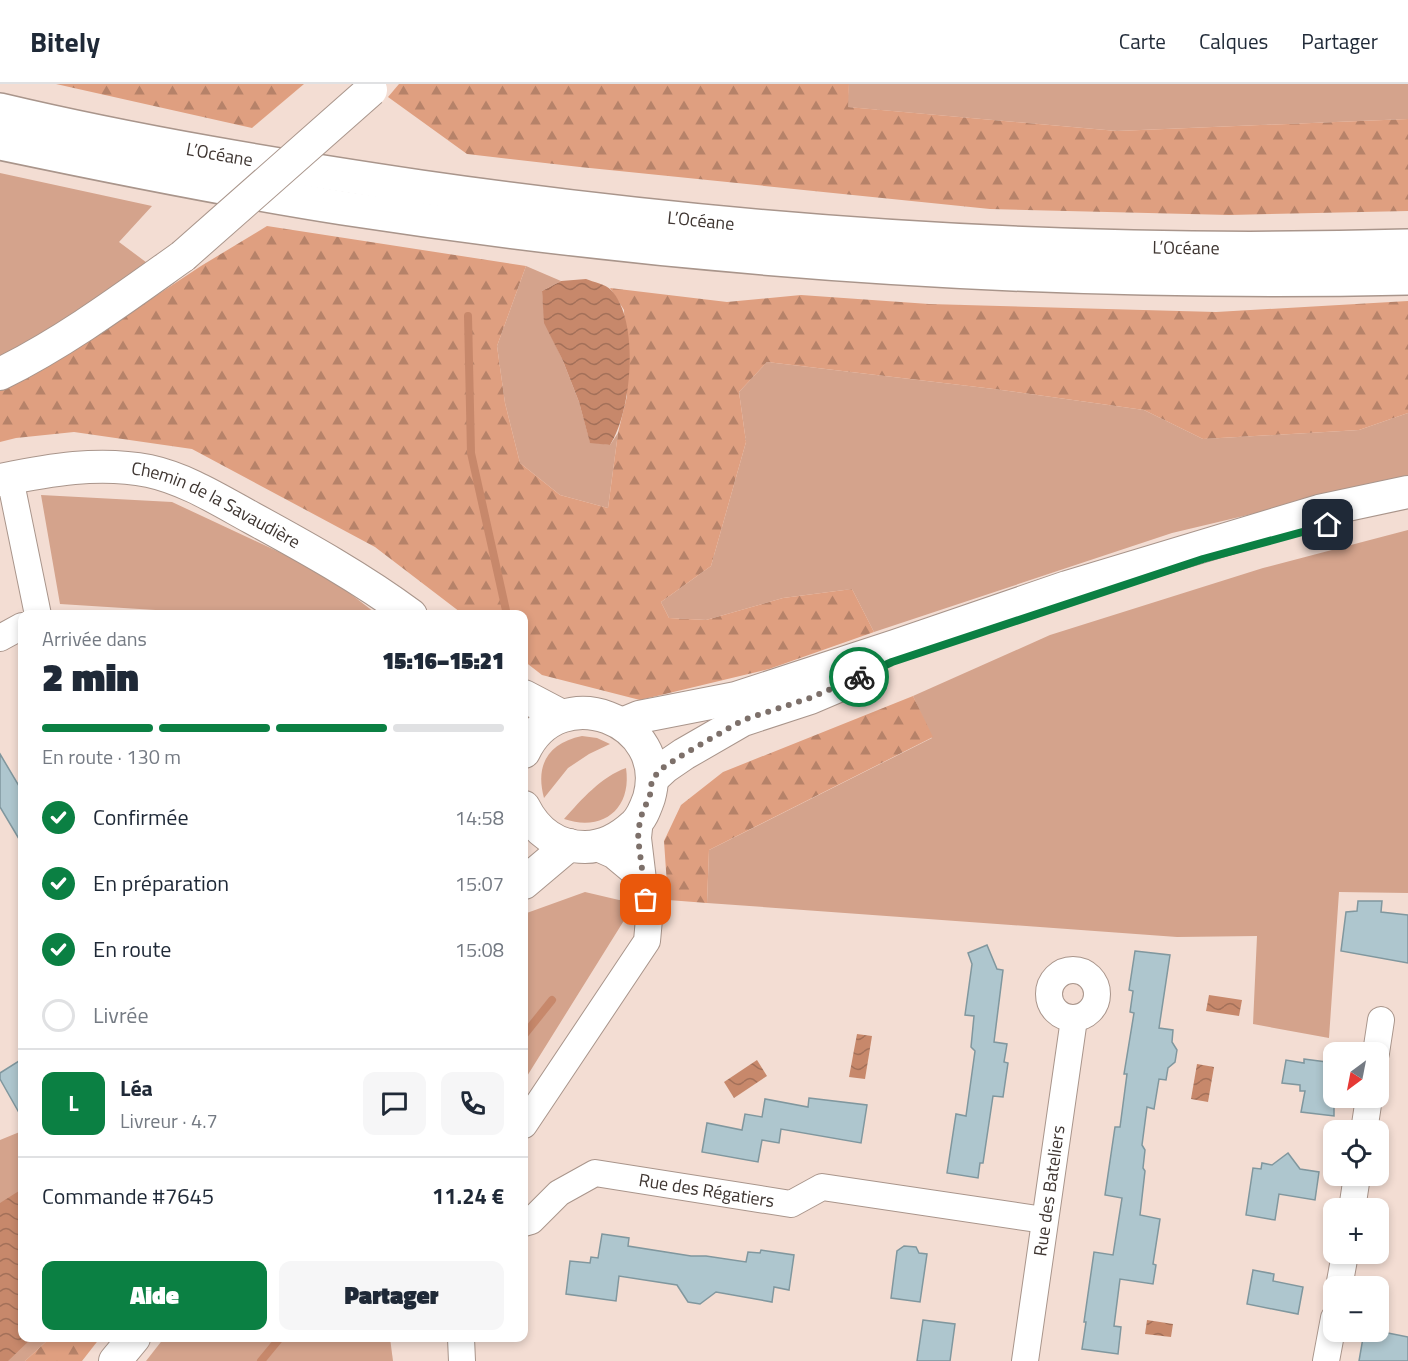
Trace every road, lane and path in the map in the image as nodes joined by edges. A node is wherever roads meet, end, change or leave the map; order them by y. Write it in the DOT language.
graph roads {
  1 [pos="374,87"];
  2 [pos="0,110"];
  3 [pos="0,142"];
  4 [pos="1408,246"];
  5 [pos="1408,278"];
  6 [pos="0,374"];
  7 [pos="5,479"];
  8 [pos="1408,492"];
  9 [pos="1408,504"];
  10 [pos="37,610"];
  11 [pos="404,610"];
  12 [pos="18,628"];
  13 [pos="0,638"];
  14 [pos="528,698"];
  15 [pos="562,716"];
  16 [pos="622,724"];
  17 [pos="528,742"];
  18 [pos="652,779"];
  19 [pos="528,816"];
  20 [pos="640,819"];
  21 [pos="582,846"];
  22 [pos="643,880"];
  23 [pos="528,881"];
  24 [pos="1074,1019"];
  25 [pos="1381,1020"];
  26 [pos="1378,1042"];
  27 [pos="528,1119"];
  28 [pos="1044,1220"];
  29 [pos="528,1222"];
  30 [pos="131,1342"];
  31 [pos="461,1342"];
  32 [pos="1330,1342"];
  33 [pos="115,1361"];
  34 [pos="462,1361"];
  35 [pos="1025,1361"];
  36 [pos="1326,1361"];
  1 -- 6 [label="main road, bridge"];
  2 -- 4 [label="highway, L’Océane"];
  3 -- 5 [label="highway, L’Océane"];
  7 -- 10 [label="street"];
  7 -- 11 [label="main road, Chemin de la Savaudière"];
  8 -- 16 [label="main road"];
  9 -- 18 [label="main road"];
  12 -- 13 [label="street"];
  14 -- 15 [label="main road"];
  15 -- 16 [label="main road"];
  15 -- 17 [label="main road"];
  16 -- 18 [label="main road"];
  18 -- 20 [label="main road"];
  19 -- 21 [label="main road"];
  20 -- 21 [label="main road"];
  20 -- 22 [label="street"];
  21 -- 22 [label="street"];
  21 -- 23 [label="main road"];
  22 -- 27 [label="street"];
  24 -- 28 [label="street, Rue des Bateliers"];
  25 -- 26 [label="street"];
  28 -- 29 [label="street, Rue des Régatiers"];
  28 -- 35 [label="street, Rue des Bateliers"];
  30 -- 33 [label="main road"];
  31 -- 34 [label="street"];
  32 -- 36 [label="street"];
}
